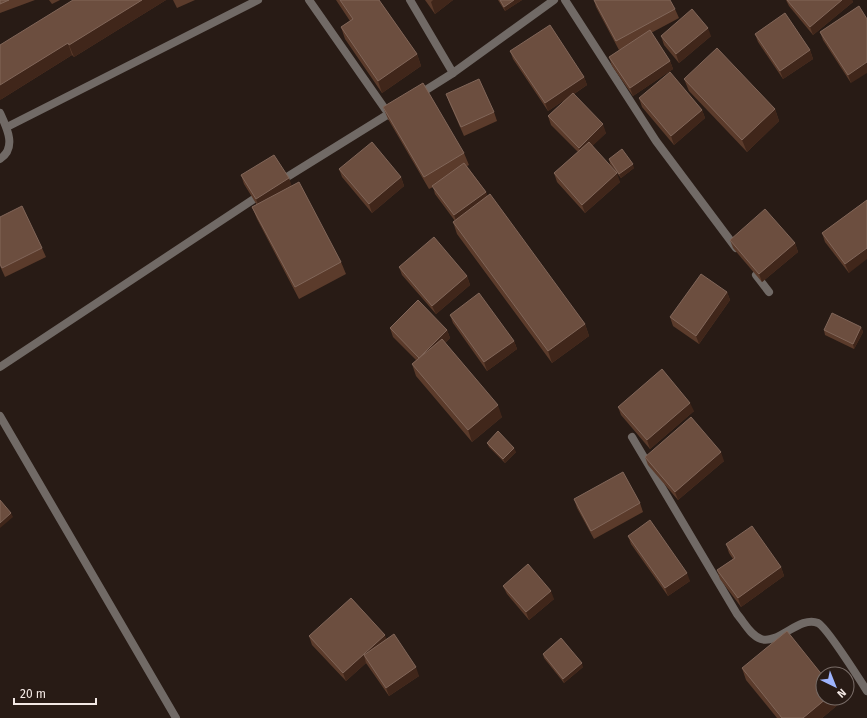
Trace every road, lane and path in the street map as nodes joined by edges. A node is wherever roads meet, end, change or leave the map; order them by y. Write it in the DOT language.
graph roads {
  1 [pos="258,0"];
  2 [pos="309,0"];
  3 [pos="410,0"];
  4 [pos="554,0"];
  5 [pos="565,0"];
  6 [pos="453,73"];
  7 [pos="0,113"];
  8 [pos="391,117"];
  9 [pos="6,127"];
  10 [pos="0,159"];
  11 [pos="741,254"];
  12 [pos="751,267"];
  13 [pos="770,292"];
  14 [pos="0,367"];
  15 [pos="0,416"];
  16 [pos="632,437"];
  17 [pos="867,691"];
  18 [pos="176,718"];
  1 -- 9 [label="street"];
  2 -- 8 [label="street"];
  3 -- 6 [label="street"];
  4 -- 6 [label="street"];
  5 -- 11 [label="street"];
  6 -- 8 [label="street"];
  7 -- 9 [label="street"];
  8 -- 14 [label="street"];
  9 -- 10 [label="street"];
  12 -- 13 [label="street"];
  15 -- 18 [label="street"];
  16 -- 17 [label="street"];
}
